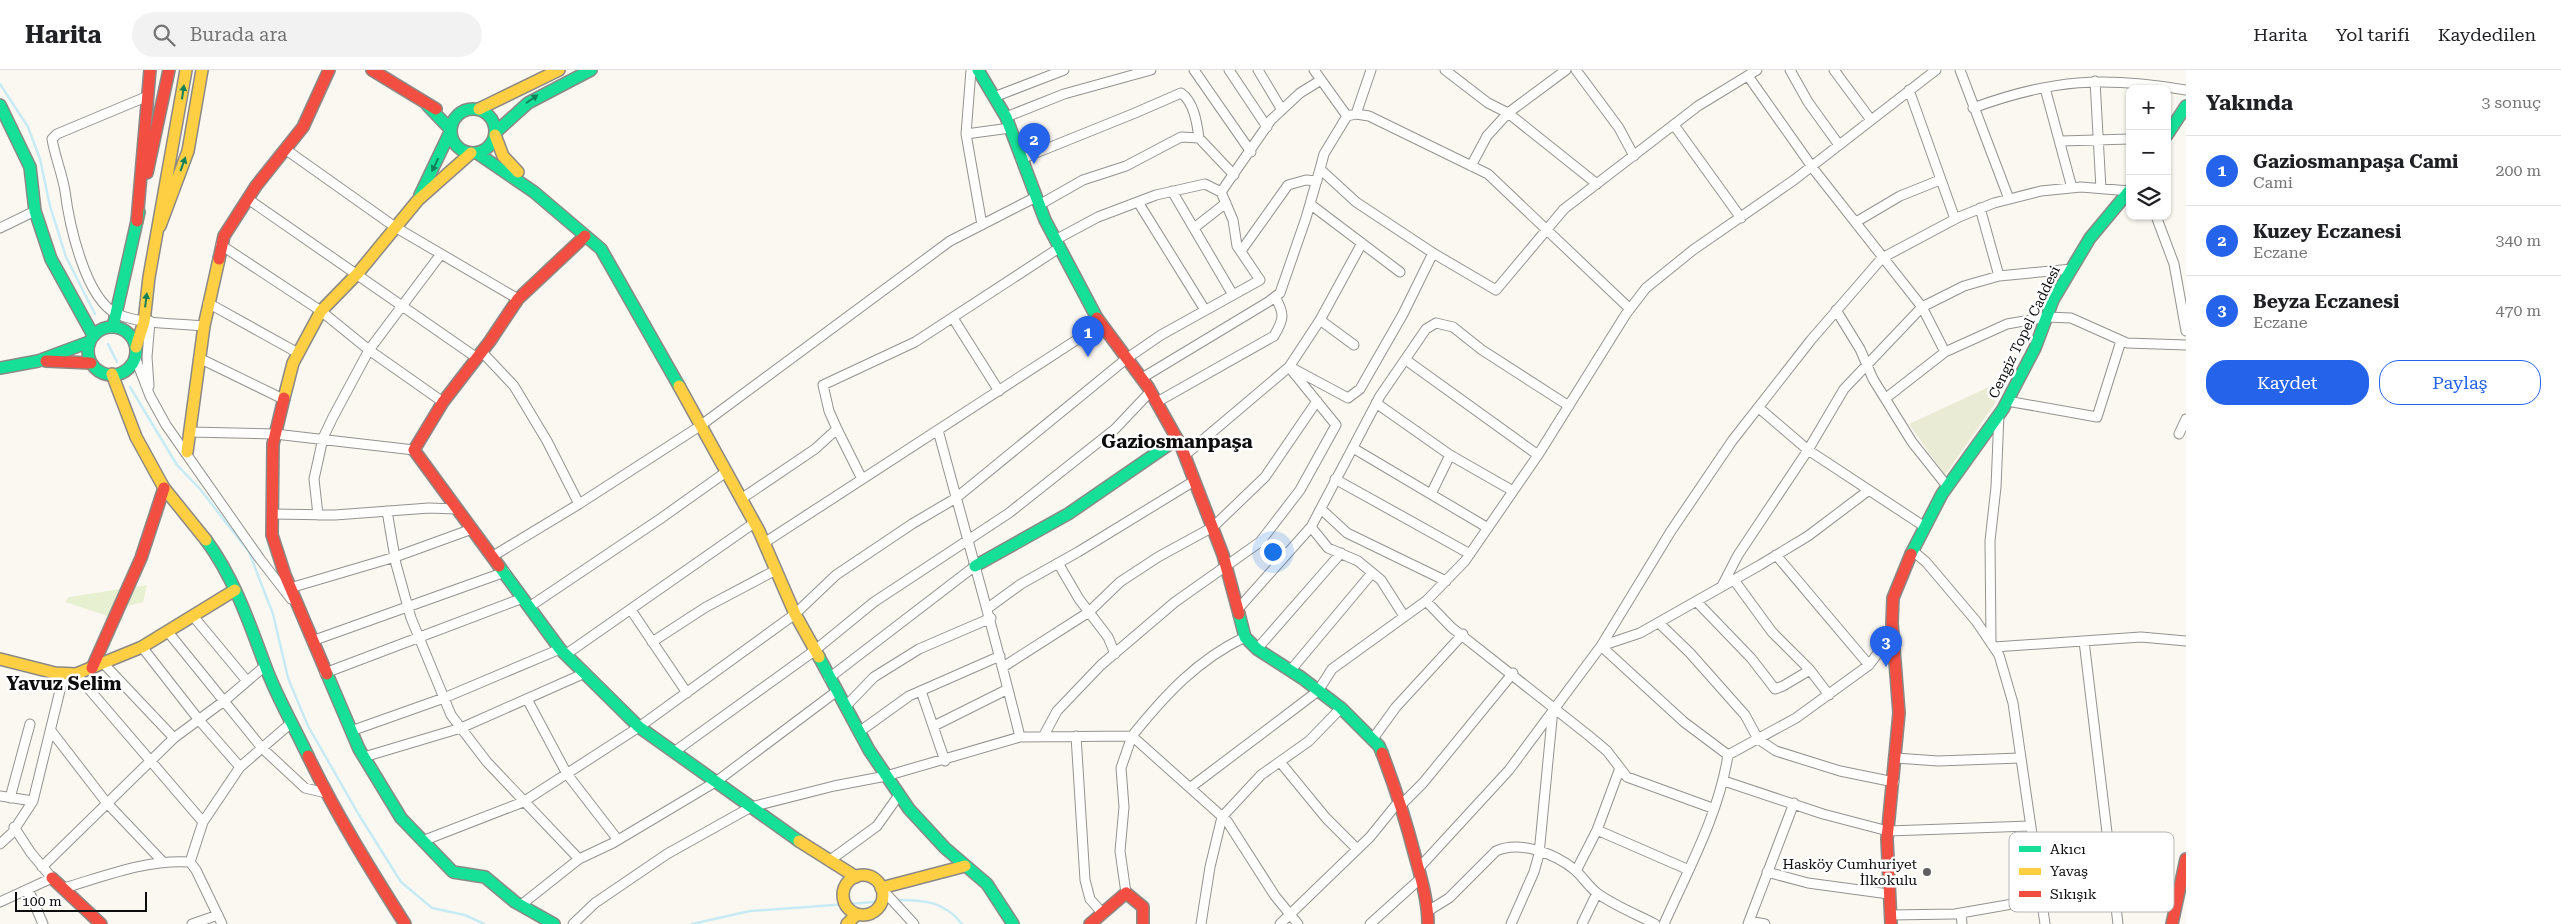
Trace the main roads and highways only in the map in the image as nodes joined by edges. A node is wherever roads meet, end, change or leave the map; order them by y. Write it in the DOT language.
graph roads {
  1 [pos="150,70"];
  2 [pos="169,70"];
  3 [pos="186,70"];
  4 [pos="202,70"];
  5 [pos="329,70"];
  6 [pos="372,70"];
  7 [pos="560,70"];
  8 [pos="591,70"];
  9 [pos="978,70"];
  10 [pos="0,105"];
  11 [pos="428,106"];
  12 [pos="479,109"];
  13 [pos="2185,110"];
  14 [pos="455,118"];
  15 [pos="451,130"];
  16 [pos="2171,130"];
  17 [pos="495,133"];
  18 [pos="474,153"];
  19 [pos="2126,196"];
  20 [pos="418,200"];
  21 [pos="137,221"];
  22 [pos="160,226"];
  23 [pos="585,236"];
  24 [pos="596,245"];
  25 [pos="113,327"];
  26 [pos="91,339"];
  27 [pos="135,352"];
  28 [pos="38,361"];
  29 [pos="91,363"];
  30 [pos="0,368"];
  31 [pos="112,374"];
  32 [pos="1177,439"];
  33 [pos="187,452"];
  34 [pos="164,488"];
  35 [pos="975,566"];
  36 [pos="235,590"];
  37 [pos="0,659"];
  38 [pos="92,668"];
  39 [pos="2186,859"];
  40 [pos="966,866"];
  41 [pos="856,877"];
  42 [pos="52,878"];
  43 [pos="881,888"];
  44 [pos="857,914"];
  45 [pos="1891,919"];
  46 [pos="101,924"];
  47 [pos="405,924"];
  48 [pos="554,924"];
  49 [pos="847,924"];
  50 [pos="1013,924"];
  51 [pos="1090,924"];
  52 [pos="1143,924"];
  53 [pos="1428,924"];
  54 [pos="2172,924"];
  1 -- 21 [label="main road"];
  2 -- 21 [label="main road"];
  22 -- 3 [label="main road, one-way"];
  22 -- 4 [label="main road, one-way"];
  5 -- 33 [label="main road"];
  6 -- 11 [label="main road"];
  7 -- 12 [label="main road"];
  17 -- 8 [label="main road, one-way"];
  9 -- 32 [label="main road"];
  10 -- 26 [label="main road"];
  11 -- 14 [label="main road"];
  11 -- 15 [label="main road"];
  12 -- 14 [label="main road"];
  12 -- 17 [label="main road"];
  13 -- 16 [label="main road"];
  14 -- 15 [label="main road"];
  15 -- 18 [label="main road"];
  15 -- 20 [label="main road, one-way"];
  17 -- 18 [label="main road"];
  17 -- 24 [label="main road"];
  18 -- 20 [label="main road"];
  18 -- 23 [label="main road"];
  19 -- 45 [label="main road, Cengiz Topel Caddesi"];
  20 -- 48 [label="main road"];
  21 -- 25 [label="main road"];
  27 -- 22 [label="main road, one-way"];
  23 -- 24 [label="main road"];
  23 -- 41 [label="main road"];
  24 -- 40 [label="main road"];
  25 -- 26 [label="main road"];
  25 -- 27 [label="main road"];
  26 -- 28 [label="main road"];
  26 -- 29 [label="main road"];
  27 -- 31 [label="main road"];
  28 -- 29 [label="main road"];
  28 -- 30 [label="main road"];
  29 -- 31 [label="main road"];
  31 -- 34 [label="main road"];
  32 -- 35 [label="main road"];
  32 -- 53 [label="main road"];
  34 -- 36 [label="main road"];
  34 -- 38 [label="main road"];
  36 -- 38 [label="main road"];
  36 -- 47 [label="main road"];
  37 -- 38 [label="main road"];
  39 -- 54 [label="main road"];
  40 -- 43 [label="main road"];
  40 -- 50 [label="main road"];
  41 -- 43 [label="main road"];
  41 -- 44 [label="main road"];
  42 -- 46 [label="main road"];
  43 -- 44 [label="main road"];
  44 -- 49 [label="main road"];
  51 -- 52 [label="main road"];
}
